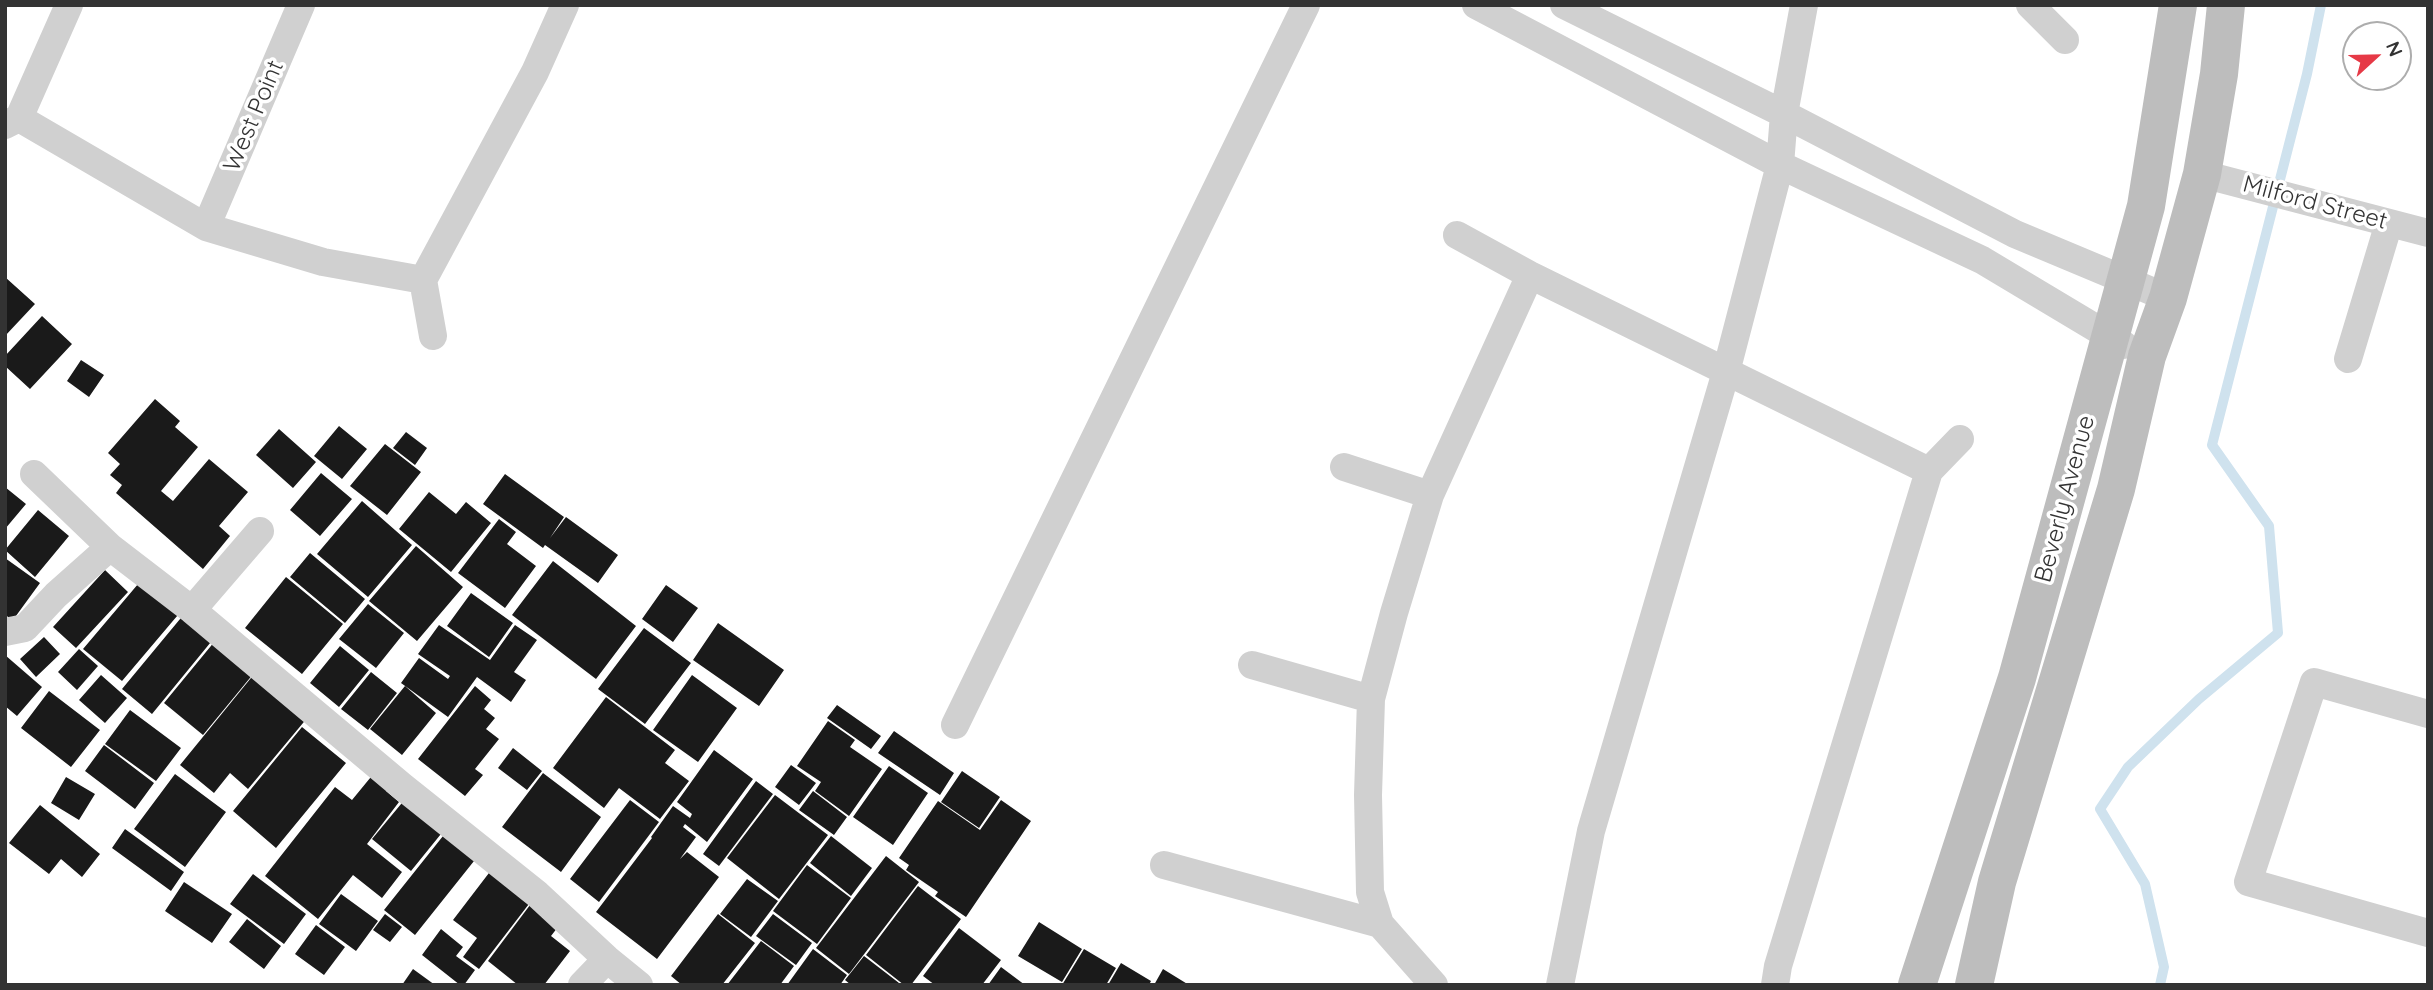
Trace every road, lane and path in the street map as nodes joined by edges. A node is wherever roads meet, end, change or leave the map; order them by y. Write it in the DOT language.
graph roads {
  1 [pos="69,5"];
  2 [pos="302,5"];
  3 [pos="565,5"];
  4 [pos="1306,5"];
  5 [pos="1476,5"];
  6 [pos="1564,5"];
  7 [pos="1804,5"];
  8 [pos="2031,5"];
  9 [pos="2178,5"];
  10 [pos="2226,5"];
  11 [pos="2065,40"];
  12 [pos="1784,114"];
  13 [pos="12,122"];
  14 [pos="1780,165"];
  15 [pos="2202,174"];
  16 [pos="2389,223"];
  17 [pos="206,227"];
  18 [pos="2428,233"];
  19 [pos="1457,235"];
  20 [pos="1530,275"];
  21 [pos="423,280"];
  22 [pos="2126,280"];
  23 [pos="2168,298"];
  24 [pos="433,336"];
  25 [pos="2109,338"];
  26 [pos="2147,356"];
  27 [pos="2348,359"];
  28 [pos="1726,372"];
  29 [pos="1960,439"];
  30 [pos="1344,467"];
  31 [pos="1929,471"];
  32 [pos="34,474"];
  33 [pos="1430,495"];
  34 [pos="260,531"];
  35 [pos="110,547"];
  36 [pos="192,610"];
  37 [pos="5,632"];
  38 [pos="1252,664"];
  39 [pos="1371,699"];
  40 [pos="2428,715"];
  41 [pos="955,725"];
  42 [pos="1164,865"];
  43 [pos="1380,924"];
  44 [pos="2428,933"];
  45 [pos="607,959"];
  46 [pos="583,985"];
  47 [pos="639,985"];
  48 [pos="1434,985"];
  49 [pos="1560,985"];
  50 [pos="1775,985"];
  51 [pos="1917,985"];
  52 [pos="1974,985"];
  1 -- 13 [label="street"];
  2 -- 17 [label="street, West Point"];
  3 -- 21 [label="street"];
  4 -- 41 [label="street"];
  5 -- 14 [label="street"];
  6 -- 12 [label="street"];
  7 -- 12 [label="street"];
  8 -- 11 [label="street"];
  9 -- 22 [label="street, Beverly Avenue"];
  10 -- 15 [label="street, Beverly Avenue"];
  12 -- 14 [label="street"];
  12 -- 22 [label="street"];
  13 -- 17 [label="street"];
  14 -- 25 [label="street"];
  14 -- 28 [label="street"];
  15 -- 16 [label="street, Milford Street"];
  15 -- 23 [label="street, Beverly Avenue"];
  16 -- 18 [label="street, Milford Street"];
  16 -- 27 [label="street"];
  17 -- 21 [label="street"];
  19 -- 20 [label="street"];
  20 -- 28 [label="street"];
  20 -- 33 [label="street"];
  21 -- 24 [label="street"];
  22 -- 23 [label="street"];
  22 -- 25 [label="street, Beverly Avenue"];
  23 -- 26 [label="street, Beverly Avenue"];
  25 -- 26 [label="street"];
  25 -- 51 [label="street, Beverly Avenue"];
  26 -- 52 [label="street, Beverly Avenue"];
  28 -- 31 [label="street"];
  28 -- 49 [label="street"];
  29 -- 31 [label="street"];
  30 -- 33 [label="street"];
  31 -- 50 [label="street"];
  32 -- 35 [label="street"];
  33 -- 39 [label="street"];
  34 -- 36 [label="street"];
  35 -- 36 [label="street"];
  35 -- 37 [label="street"];
  36 -- 45 [label="street"];
  38 -- 39 [label="street"];
  39 -- 43 [label="street"];
  40 -- 44 [label="street"];
  42 -- 43 [label="street"];
  43 -- 48 [label="street"];
  45 -- 46 [label="street"];
  45 -- 47 [label="street"];
}
